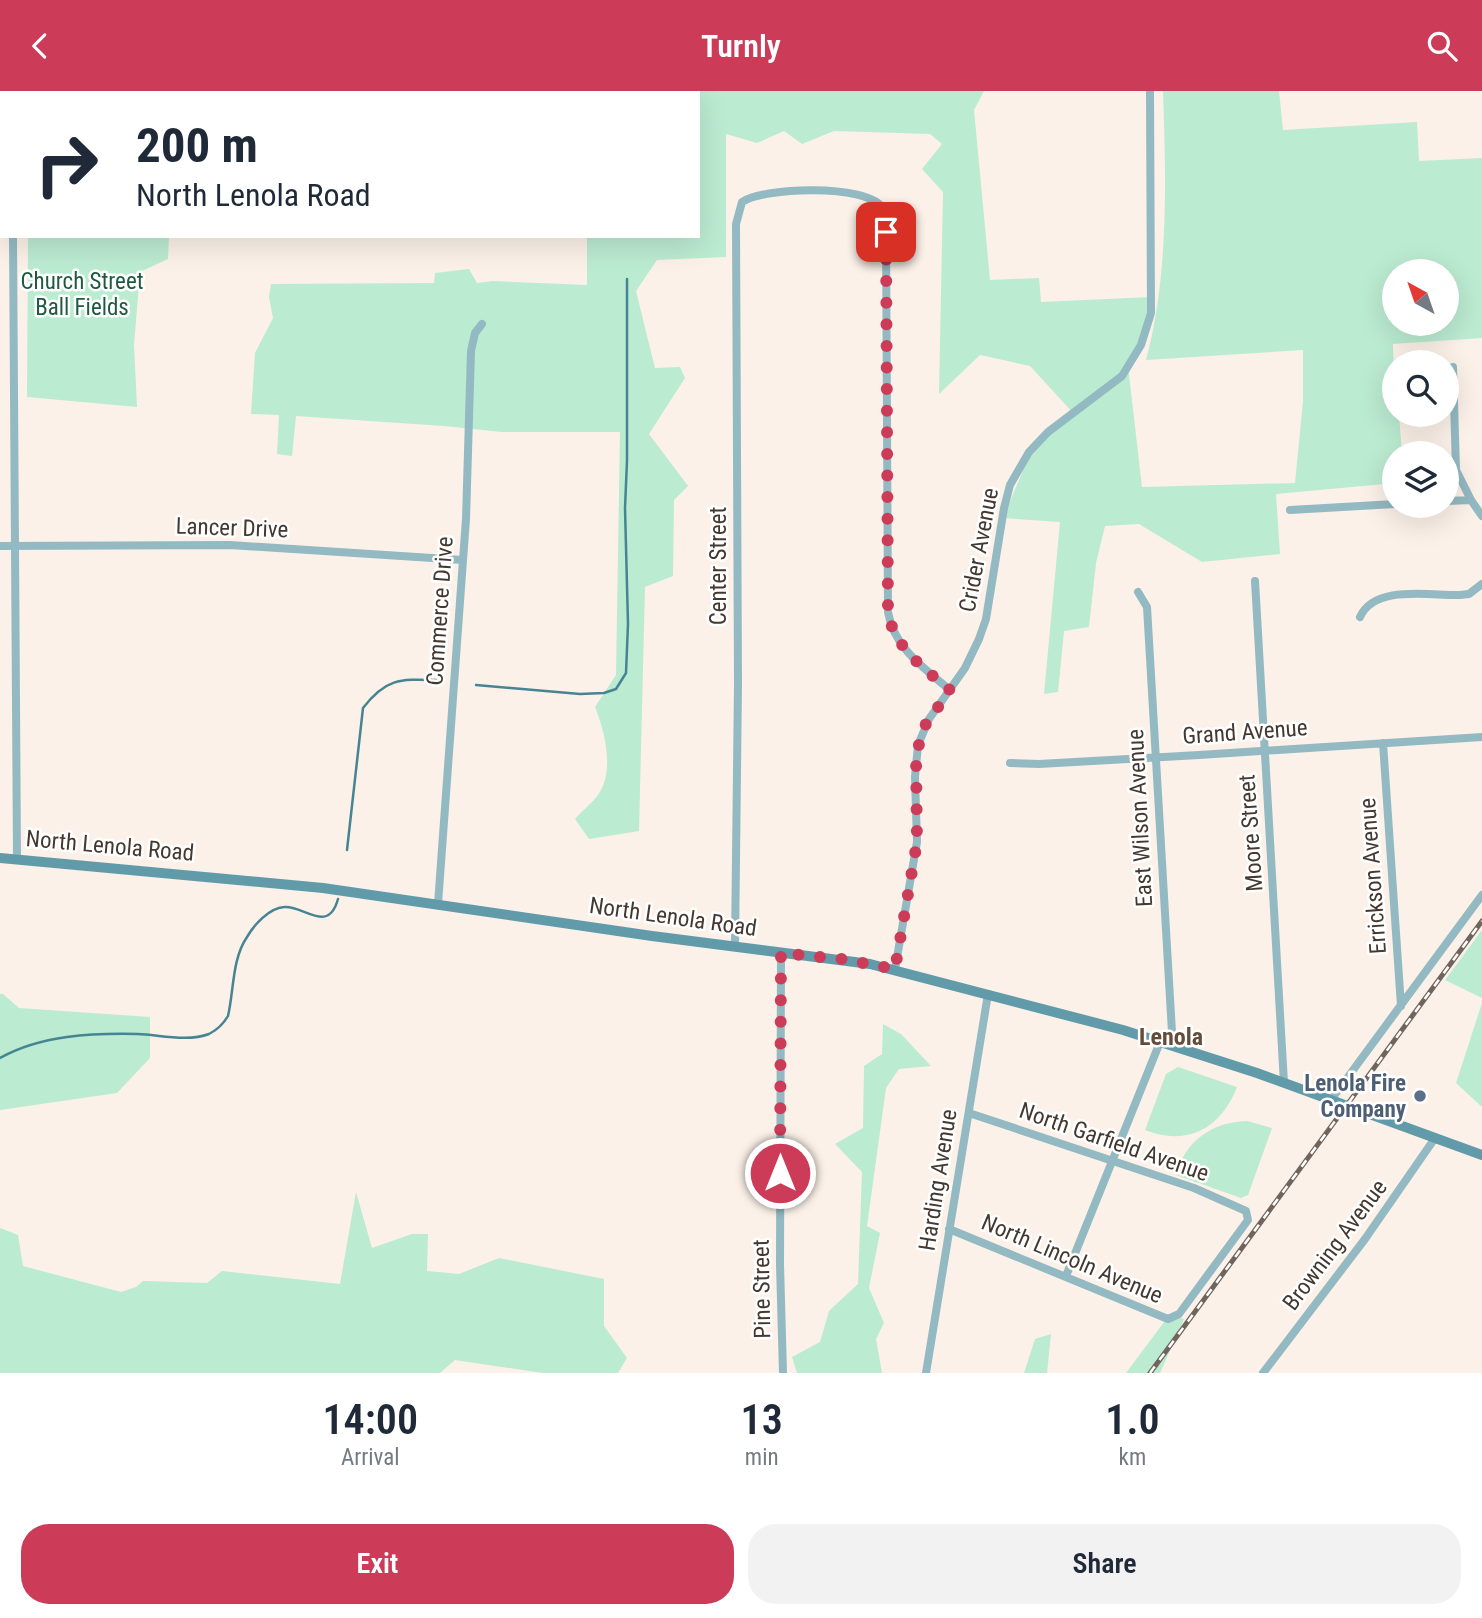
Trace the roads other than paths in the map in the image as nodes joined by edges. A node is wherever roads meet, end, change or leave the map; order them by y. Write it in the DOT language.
graph roads {
  1 [pos="1150,91"];
  2 [pos="13,238"];
  3 [pos="482,324"];
  4 [pos="1455,427"];
  5 [pos="1459,500"];
  6 [pos="1471,500"];
  7 [pos="1382,505"];
  8 [pos="1290,510"];
  9 [pos="1482,516"];
  10 [pos="0,546"];
  11 [pos="15,546"];
  12 [pos="463,560"];
  13 [pos="1255,581"];
  14 [pos="1482,584"];
  15 [pos="1138,592"];
  16 [pos="1360,617"];
  17 [pos="950,690"];
  18 [pos="1482,737"];
  19 [pos="1383,743"];
  20 [pos="1265,751"];
  21 [pos="1156,756"];
  22 [pos="1010,763"];
  23 [pos="0,858"];
  24 [pos="17,859"];
  25 [pos="1482,895"];
  26 [pos="438,904"];
  27 [pos="735,946"];
  28 [pos="781,953"];
  29 [pos="895,969"];
  30 [pos="988,994"];
  31 [pos="1401,1006"];
  32 [pos="1165,1043"];
  33 [pos="1284,1083"];
  34 [pos="1331,1100"];
  35 [pos="969,1113"];
  36 [pos="1435,1138"];
  37 [pos="1482,1155"];
  38 [pos="1111,1161"];
  39 [pos="949,1229"];
  40 [pos="1066,1276"];
  41 [pos="1179,1314"];
  42 [pos="783,1373"];
  43 [pos="926,1373"];
  44 [pos="1263,1373"];
  1 -- 17 [label="street, Crider Avenue"];
  2 -- 11 [label="street"];
  3 -- 12 [label="street, Commerce Drive"];
  4 -- 6 [label="street"];
  5 -- 6 [label="street"];
  6 -- 9 [label="street"];
  7 -- 8 [label="street"];
  10 -- 11 [label="street, Lancer Drive"];
  11 -- 12 [label="street, Lancer Drive"];
  11 -- 24 [label="street"];
  12 -- 26 [label="street, Commerce Drive"];
  13 -- 20 [label="street, Moore Street"];
  14 -- 16 [label="street"];
  15 -- 21 [label="street, East Wilson Avenue"];
  17 -- 27 [label="street, Center Street"];
  17 -- 29 [label="street, Crider Avenue"];
  18 -- 19 [label="street, Grand Avenue"];
  19 -- 20 [label="street, Grand Avenue"];
  19 -- 31 [label="street, Errickson Avenue"];
  20 -- 21 [label="street, Grand Avenue"];
  20 -- 33 [label="street, Moore Street"];
  21 -- 22 [label="street, Grand Avenue"];
  21 -- 32 [label="street, East Wilson Avenue"];
  23 -- 24 [label="main road, North Lenola Road"];
  24 -- 26 [label="main road, North Lenola Road"];
  25 -- 31 [label="street"];
  26 -- 27 [label="main road, North Lenola Road"];
  27 -- 28 [label="main road, North Lenola Road"];
  28 -- 29 [label="main road, North Lenola Road"];
  28 -- 42 [label="street, Pine Street"];
  29 -- 30 [label="main road, North Lenola Road"];
  30 -- 32 [label="main road, North Lenola Road"];
  30 -- 35 [label="street, Harding Avenue"];
  31 -- 34 [label="street"];
  32 -- 33 [label="main road, North Lenola Road"];
  32 -- 38 [label="street"];
  33 -- 34 [label="main road, North Lenola Road"];
  34 -- 36 [label="main road, North Lenola Road"];
  35 -- 38 [label="street, North Garfield Avenue"];
  35 -- 39 [label="street, Harding Avenue"];
  36 -- 37 [label="main road, North Lenola Road"];
  36 -- 44 [label="street, Browning Avenue"];
  38 -- 40 [label="street"];
  38 -- 41 [label="street, North Garfield Avenue"];
  39 -- 40 [label="street, North Lincoln Avenue"];
  39 -- 43 [label="street, Harding Avenue"];
  40 -- 41 [label="street, North Lincoln Avenue"];
}
